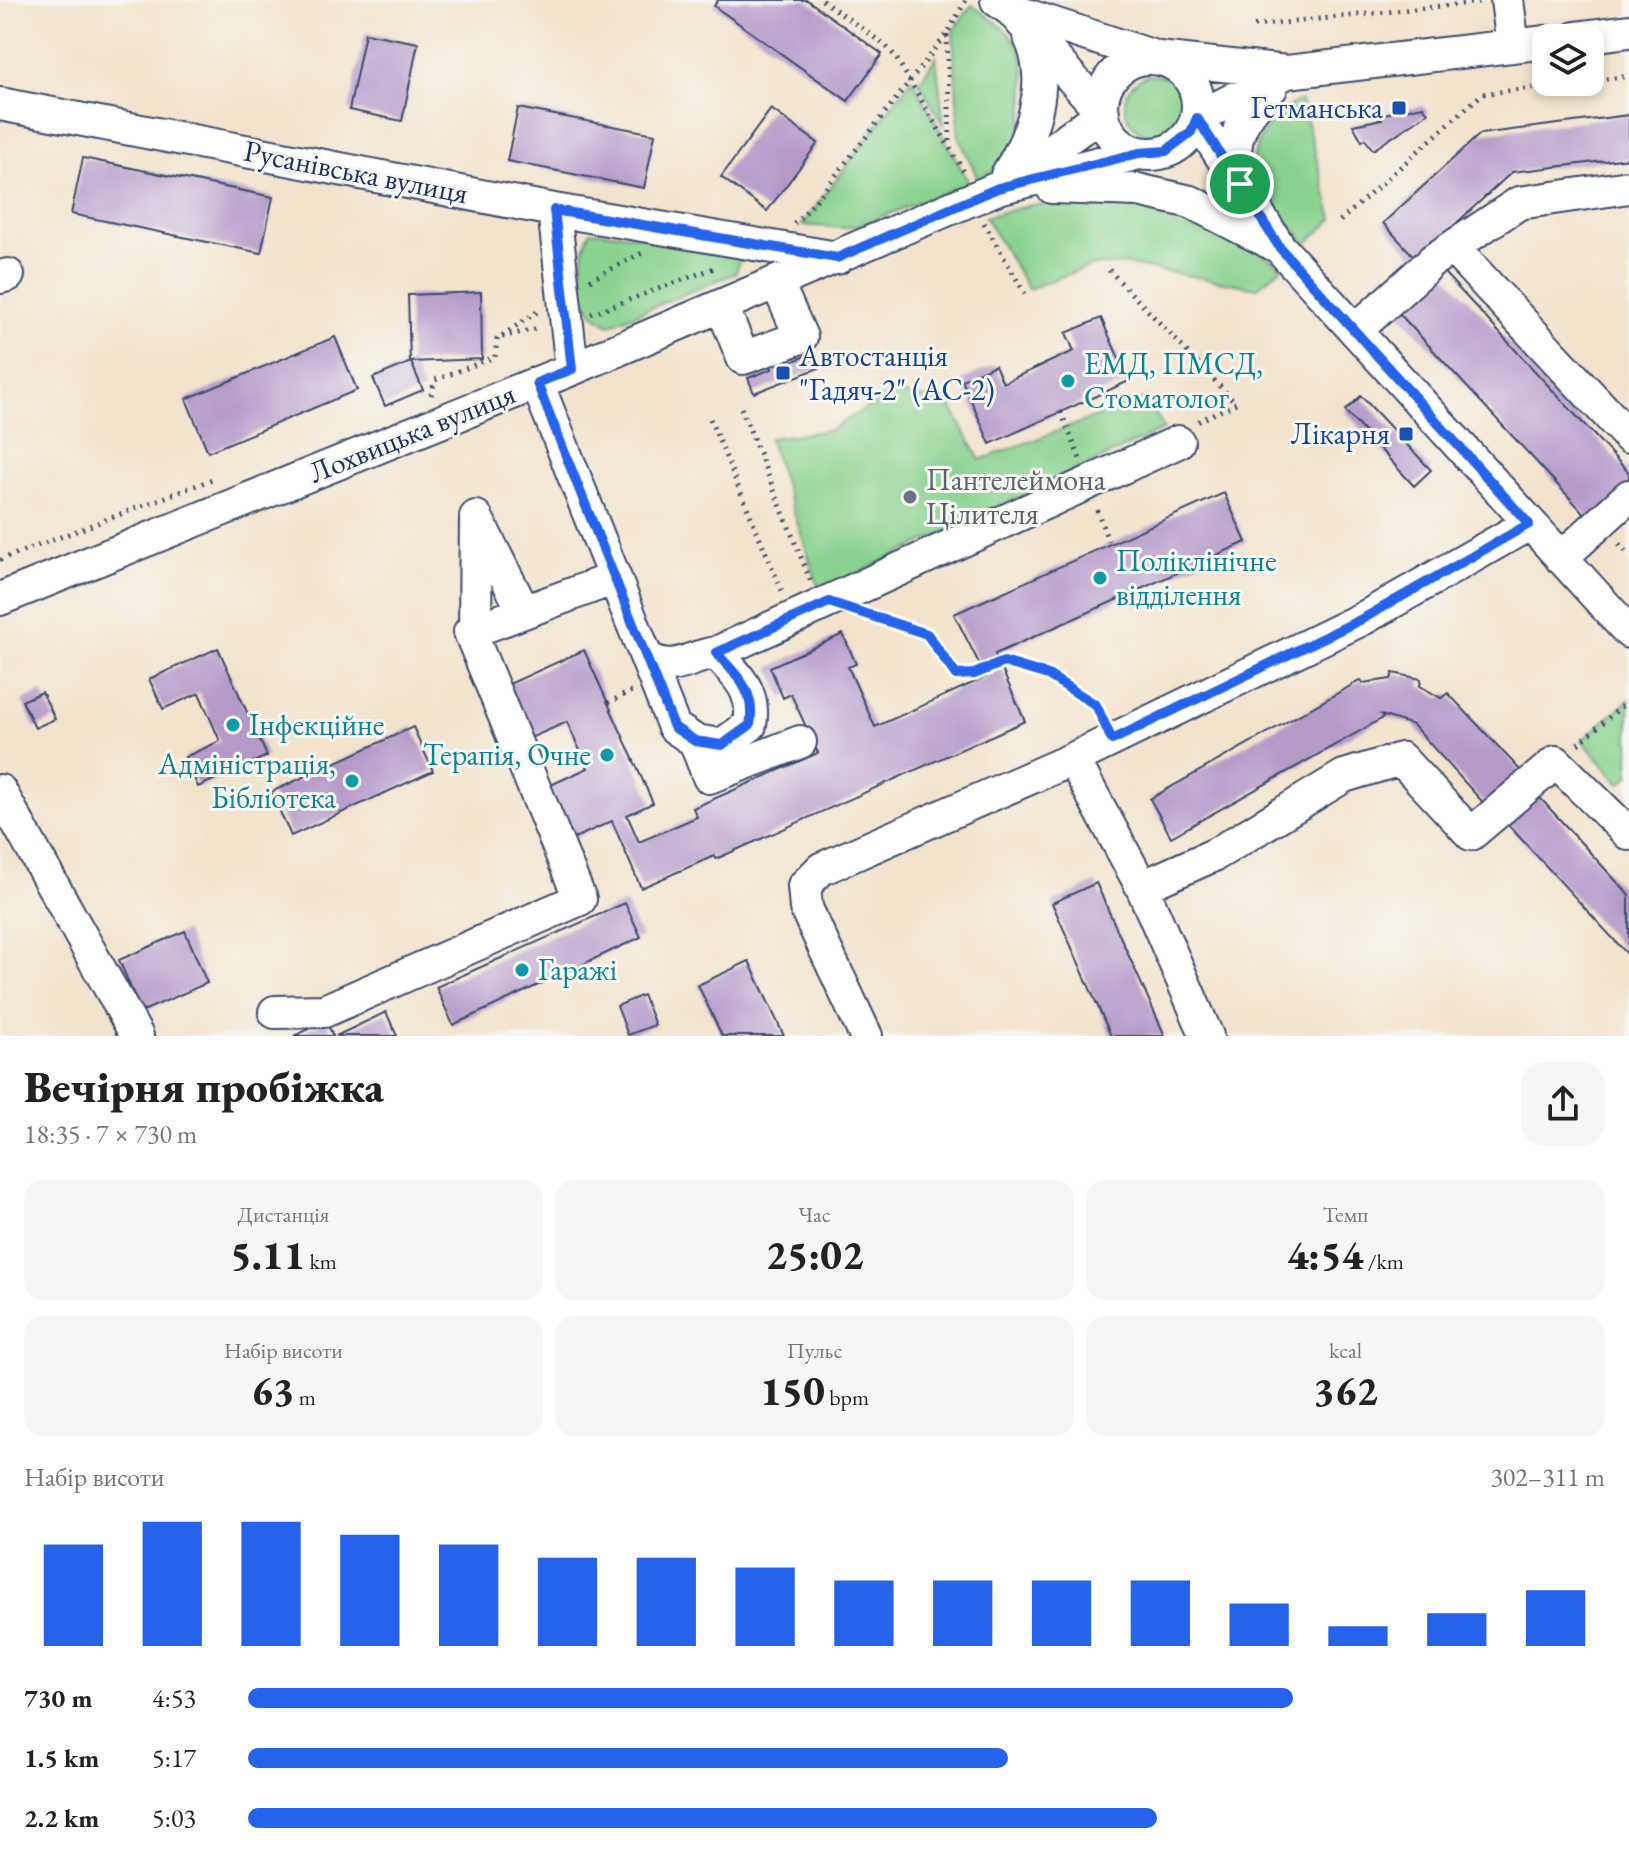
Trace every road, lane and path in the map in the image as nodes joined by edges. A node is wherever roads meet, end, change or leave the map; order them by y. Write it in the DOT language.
graph roads {
  1 [pos="822,0"];
  2 [pos="966,0"];
  3 [pos="1496,1"];
  4 [pos="1004,5"];
  5 [pos="1254,26"];
  6 [pos="1629,31"];
  7 [pos="947,34"];
  8 [pos="1604,34"];
  9 [pos="1532,44"];
  10 [pos="1513,46"];
  11 [pos="1158,58"];
  12 [pos="1287,72"];
  13 [pos="1629,76"];
  14 [pos="912,79"];
  15 [pos="1604,79"];
  16 [pos="1532,88"];
  17 [pos="0,104"];
  18 [pos="1103,113"];
  19 [pos="1197,118"];
  20 [pos="950,145"];
  21 [pos="1144,153"];
  22 [pos="1240,184"];
  23 [pos="984,186"];
  24 [pos="1629,187"];
  25 [pos="554,210"];
  26 [pos="981,218"];
  27 [pos="799,219"];
  28 [pos="1340,221"];
  29 [pos="681,231"];
  30 [pos="778,232"];
  31 [pos="1280,248"];
  32 [pos="837,258"];
  33 [pos="1437,259"];
  34 [pos="725,264"];
  35 [pos="777,283"];
  36 [pos="1028,299"];
  37 [pos="722,306"];
  38 [pos="565,308"];
  39 [pos="1356,330"];
  40 [pos="497,339"];
  41 [pos="572,369"];
  42 [pos="537,383"];
  43 [pos="430,396"];
  44 [pos="741,408"];
  45 [pos="1061,412"];
  46 [pos="710,419"];
  47 [pos="1629,437"];
  48 [pos="1178,442"];
  49 [pos="1082,462"];
  50 [pos="222,476"];
  51 [pos="1629,496"];
  52 [pos="1529,524"];
  53 [pos="1561,558"];
  54 [pos="0,560"];
  55 [pos="615,578"];
  56 [pos="822,598"];
  57 [pos="0,599"];
  58 [pos="789,606"];
  59 [pos="524,612"];
  60 [pos="475,630"];
  61 [pos="1629,632"];
  62 [pos="716,653"];
  63 [pos="647,658"];
  64 [pos="1629,700"];
  65 [pos="1112,740"];
  66 [pos="695,741"];
  67 [pos="800,742"];
  68 [pos="1073,759"];
  69 [pos="1556,762"];
  70 [pos="0,791"];
  71 [pos="1629,834"];
  72 [pos="1142,887"];
  73 [pos="275,1012"];
  74 [pos="137,1036"];
  75 [pos="866,1036"];
  76 [pos="1207,1036"];
  1 -- 14 [label="path"];
  2 -- 7 [label="path"];
  3 -- 5 [label="path"];
  3 -- 10 [label="street"];
  4 -- 11 [label="street"];
  4 -- 18 [label="street"];
  4 -- 23 [label="street"];
  6 -- 8 [label="street"];
  7 -- 14 [label="path"];
  7 -- 20 [label="path"];
  9 -- 10 [label="street"];
  10 -- 12 [label="street"];
  11 -- 12 [label="street"];
  11 -- 18 [label="street"];
  11 -- 19 [label="street"];
  12 -- 19 [label="street"];
  12 -- 22 [label="street"];
  13 -- 15 [label="path"];
  14 -- 20 [label="path"];
  14 -- 27 [label="path"];
  16 -- 28 [label="path"];
  17 -- 25 [label="street, Русанівська вулиця"];
  18 -- 21 [label="street"];
  18 -- 23 [label="street"];
  19 -- 21 [label="street"];
  19 -- 22 [label="street"];
  20 -- 23 [label="path"];
  21 -- 23 [label="street, Лохвицька вулиця"];
  21 -- 31 [label="street"];
  22 -- 31 [label="street"];
  23 -- 31 [label="street"];
  23 -- 32 [label="street, Лохвицька вулиця"];
  24 -- 33 [label="street"];
  25 -- 29 [label="street, Русанівська вулиця"];
  25 -- 38 [label="street"];
  26 -- 36 [label="path"];
  27 -- 30 [label="path"];
  27 -- 30 [label="path"];
  29 -- 30 [label="street, Русанівська вулиця"];
  29 -- 38 [label="path"];
  30 -- 32 [label="street, Русанівська вулиця"];
  31 -- 39 [label="street"];
  32 -- 35 [label="street, Лохвицька вулиця"];
  33 -- 39 [label="street"];
  33 -- 47 [label="street"];
  34 -- 38 [label="path"];
  35 -- 37 [label="street, Лохвицька вулиця"];
  35 -- 37 [label="street"];
  37 -- 41 [label="street, Лохвицька вулиця"];
  38 -- 40 [label="path"];
  38 -- 40 [label="path"];
  38 -- 41 [label="street"];
  39 -- 52 [label="street"];
  40 -- 43 [label="path"];
  41 -- 42 [label="street, Лохвицька вулиця"];
  42 -- 55 [label="street"];
  42 -- 57 [label="street, Лохвицька вулиця"];
  44 -- 56 [label="path"];
  45 -- 49 [label="path"];
  46 -- 58 [label="path"];
  48 -- 56 [label="street"];
  50 -- 54 [label="path"];
  51 -- 53 [label="street"];
  52 -- 53 [label="street"];
  52 -- 65 [label="street"];
  53 -- 61 [label="street"];
  55 -- 59 [label="street"];
  55 -- 63 [label="street"];
  56 -- 62 [label="street"];
  56 -- 65 [label="path"];
  59 -- 60 [label="street"];
  59 -- 60 [label="street"];
  60 -- 73 [label="street"];
  62 -- 63 [label="street"];
  62 -- 66 [label="street"];
  63 -- 66 [label="street"];
  64 -- 69 [label="path"];
  65 -- 68 [label="street"];
  66 -- 67 [label="street"];
  68 -- 72 [label="street"];
  68 -- 75 [label="street"];
  69 -- 71 [label="street"];
  69 -- 72 [label="street"];
  70 -- 74 [label="street"];
  72 -- 76 [label="street"];
}
